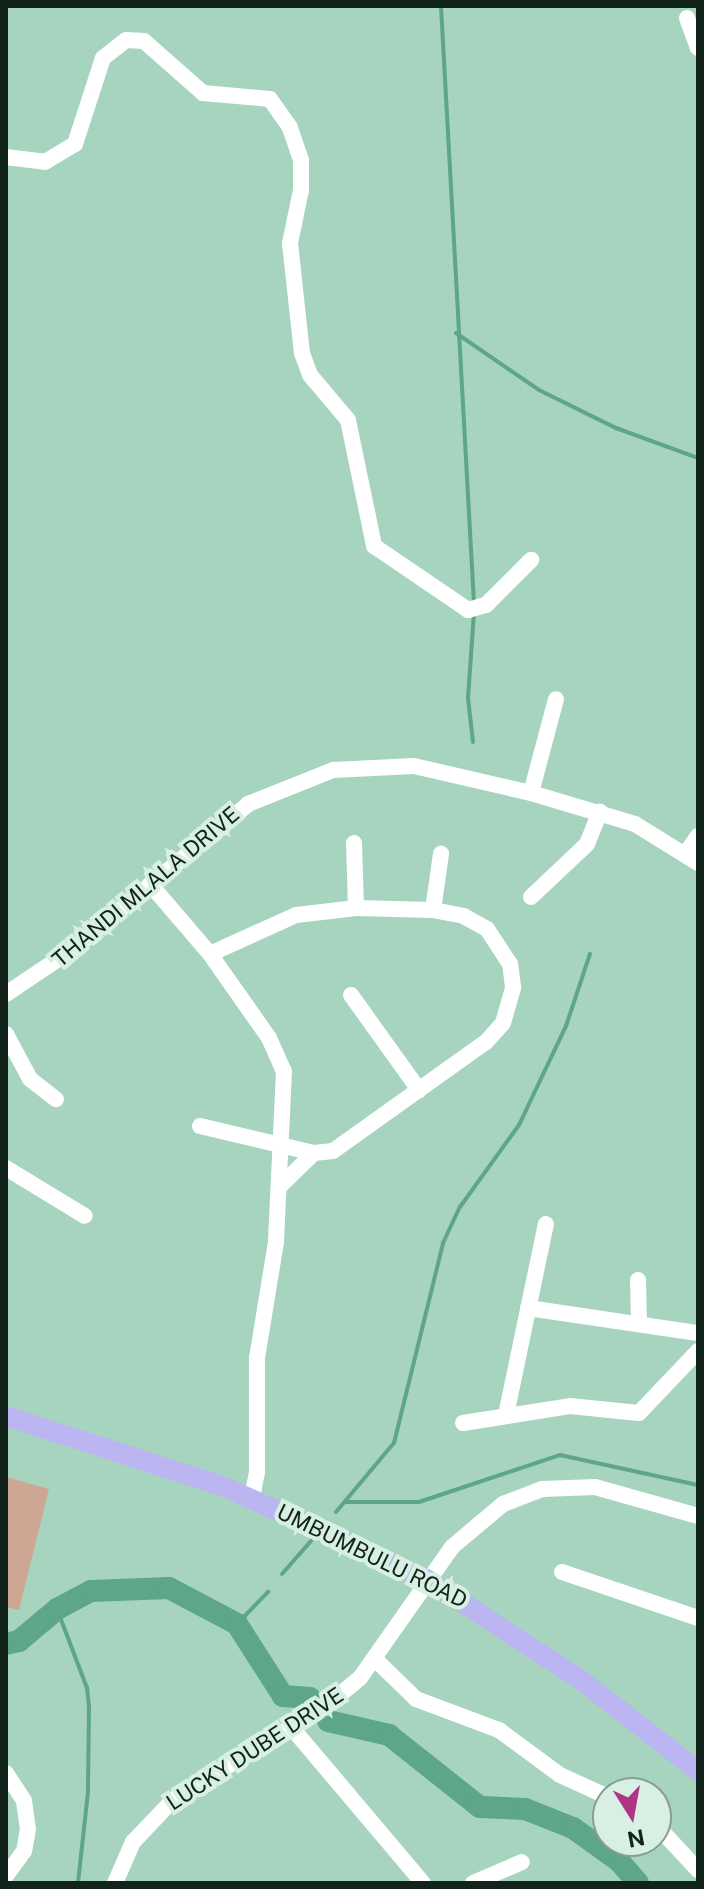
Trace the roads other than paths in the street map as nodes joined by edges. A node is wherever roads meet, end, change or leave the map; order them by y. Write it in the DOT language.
graph roads {
  1 [pos="687,18"];
  2 [pos="698,48"];
  3 [pos="6,157"];
  4 [pos="531,560"];
  5 [pos="556,699"];
  6 [pos="531,793"];
  7 [pos="600,811"];
  8 [pos="698,836"];
  9 [pos="354,843"];
  10 [pos="441,854"];
  11 [pos="692,858"];
  12 [pos="150,884"];
  13 [pos="531,897"];
  14 [pos="356,908"];
  15 [pos="433,910"];
  16 [pos="210,954"];
  17 [pos="6,994"];
  18 [pos="351,995"];
  19 [pos="6,1034"];
  20 [pos="419,1090"];
  21 [pos="56,1099"];
  22 [pos="200,1126"];
  23 [pos="280,1143"];
  24 [pos="314,1153"];
  25 [pos="6,1168"];
  26 [pos="281,1185"];
  27 [pos="85,1216"];
  28 [pos="546,1224"];
  29 [pos="638,1280"];
  30 [pos="528,1308"];
  31 [pos="639,1324"];
  32 [pos="698,1333"];
  33 [pos="698,1351"];
  34 [pos="506,1415"];
  35 [pos="6,1416"];
  36 [pos="463,1423"];
  37 [pos="252,1498"];
  38 [pos="698,1516"];
  39 [pos="562,1572"];
  40 [pos="428,1580"];
  41 [pos="698,1618"];
  42 [pos="376,1660"];
  43 [pos="292,1728"];
  44 [pos="698,1771"];
  45 [pos="6,1773"];
  46 [pos="592,1790"];
  47 [pos="672,1842"];
  48 [pos="522,1862"];
  49 [pos="698,1870"];
  50 [pos="6,1876"];
  51 [pos="115,1883"];
  52 [pos="423,1883"];
  53 [pos="473,1883"];
  1 -- 2 [label="street"];
  3 -- 4 [label="street"];
  5 -- 6 [label="street"];
  6 -- 7 [label="street, THANDI MLALA DRIVE"];
  6 -- 12 [label="street, THANDI MLALA DRIVE"];
  7 -- 11 [label="street, THANDI MLALA DRIVE"];
  7 -- 13 [label="street"];
  8 -- 11 [label="street"];
  9 -- 14 [label="street"];
  10 -- 15 [label="street"];
  12 -- 16 [label="street"];
  12 -- 17 [label="street, THANDI MLALA DRIVE"];
  14 -- 15 [label="street"];
  14 -- 16 [label="street"];
  15 -- 20 [label="street"];
  16 -- 23 [label="street"];
  18 -- 20 [label="street"];
  19 -- 21 [label="street"];
  20 -- 24 [label="street"];
  22 -- 23 [label="street"];
  23 -- 24 [label="street"];
  23 -- 26 [label="street"];
  24 -- 26 [label="street"];
  25 -- 27 [label="street"];
  26 -- 37 [label="street"];
  28 -- 30 [label="street"];
  29 -- 31 [label="street"];
  30 -- 31 [label="street"];
  30 -- 34 [label="street"];
  31 -- 32 [label="street"];
  33 -- 34 [label="street"];
  34 -- 36 [label="street"];
  35 -- 37 [label="main road, UMBUMBULU ROAD"];
  37 -- 40 [label="main road, UMBUMBULU ROAD"];
  38 -- 40 [label="street"];
  39 -- 41 [label="street"];
  40 -- 42 [label="street, LUCKY DUBE DRIVE"];
  40 -- 44 [label="main road, UMBUMBULU ROAD"];
  42 -- 43 [label="street, LUCKY DUBE DRIVE"];
  42 -- 46 [label="street"];
  43 -- 51 [label="street, LUCKY DUBE DRIVE"];
  43 -- 52 [label="street"];
  45 -- 50 [label="street"];
  47 -- 49 [label="street"];
  48 -- 53 [label="street"];
}
